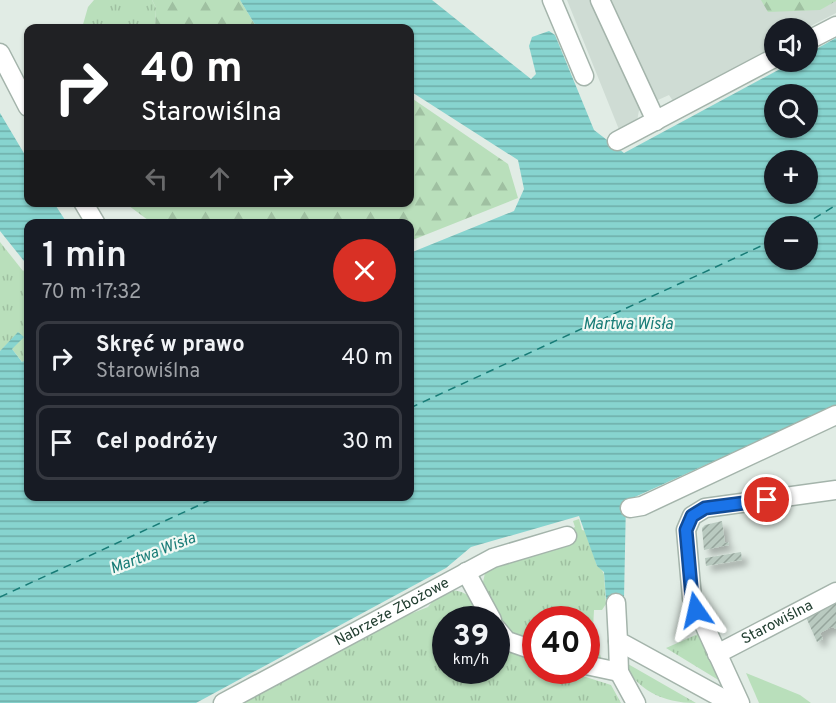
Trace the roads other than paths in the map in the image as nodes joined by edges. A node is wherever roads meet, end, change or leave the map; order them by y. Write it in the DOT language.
graph roads {
  1 [pos="552,0"];
  2 [pos="600,0"];
  3 [pos="836,26"];
  4 [pos="818,35"];
  5 [pos="0,53"];
  6 [pos="764,63"];
  7 [pos="584,76"];
  8 [pos="24,99"];
  9 [pos="656,121"];
  10 [pos="617,141"];
  11 [pos="836,415"];
  12 [pos="836,490"];
  13 [pos="630,508"];
  14 [pos="567,536"];
  15 [pos="466,572"];
  16 [pos="836,592"];
  17 [pos="616,603"];
  18 [pos="484,606"];
  19 [pos="618,641"];
  20 [pos="717,654"];
  21 [pos="600,668"];
  22 [pos="619,672"];
  23 [pos="223,703"];
  24 [pos="636,703"];
  25 [pos="731,703"];
  26 [pos="740,703"];
  1 -- 7 [label="street"];
  2 -- 9 [label="street"];
  3 -- 4 [label="street"];
  5 -- 8 [label="street"];
  6 -- 9 [label="street"];
  9 -- 10 [label="street"];
  11 -- 13 [label="street"];
  12 -- 20 [label="street"];
  14 -- 15 [label="street, Nabrzeże Zbożowe"];
  15 -- 18 [label="street"];
  15 -- 23 [label="street, Nabrzeże Zbożowe"];
  16 -- 20 [label="street, Starowiślna"];
  17 -- 19 [label="street"];
  19 -- 22 [label="street"];
  19 -- 25 [label="street"];
  20 -- 26 [label="street"];
  21 -- 22 [label="street"];
  22 -- 24 [label="street"];
}
